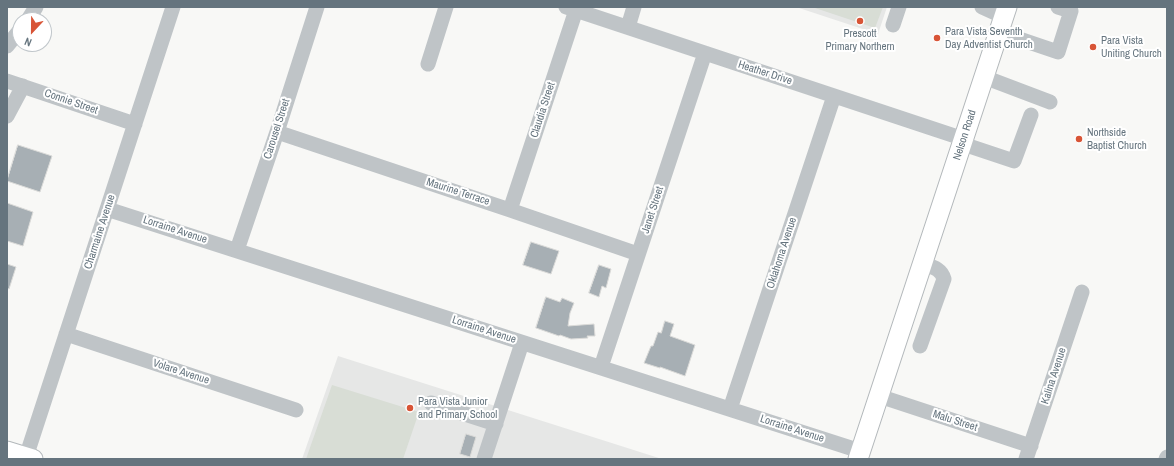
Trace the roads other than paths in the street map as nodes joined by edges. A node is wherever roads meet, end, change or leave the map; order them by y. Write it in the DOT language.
graph roads {
  1 [pos="173,7"];
  2 [pos="317,7"];
  3 [pos="446,7"];
  4 [pos="634,7"];
  5 [pos="899,7"];
  6 [pos="982,7"];
  7 [pos="1058,7"];
  8 [pos="571,9"];
  9 [pos="1003,19"];
  10 [pos="893,25"];
  11 [pos="628,27"];
  12 [pos="705,53"];
  13 [pos="428,64"];
  14 [pos="984,77"];
  15 [pos="7,81"];
  16 [pos="23,86"];
  17 [pos="834,96"];
  18 [pos="1050,102"];
  19 [pos="1031,115"];
  20 [pos="7,116"];
  21 [pos="135,124"];
  22 [pos="277,132"];
  23 [pos="963,142"];
  24 [pos="107,209"];
  25 [pos="510,210"];
  26 [pos="236,250"];
  27 [pos="638,254"];
  28 [pos="923,264"];
  29 [pos="1082,292"];
  30 [pos="66,334"];
  31 [pos="522,343"];
  32 [pos="920,346"];
  33 [pos="602,367"];
  34 [pos="879,396"];
  35 [pos="431,403"];
  36 [pos="730,409"];
  37 [pos="296,410"];
  38 [pos="496,424"];
  39 [pos="7,450"];
  40 [pos="1029,452"];
  41 [pos="859,455"];
  42 [pos="28,458"];
  43 [pos="484,459"];
  1 -- 21 [label="street, Charmaine Avenue"];
  2 -- 22 [label="street, Carousel Street"];
  3 -- 13 [label="street"];
  4 -- 11 [label="street"];
  5 -- 10 [label="street"];
  6 -- 9 [label="street"];
  7 -- 9 [label="street"];
  8 -- 11 [label="street, Heather Drive"];
  8 -- 25 [label="street, Claudia Street"];
  9 -- 14 [label="main road, Nelson Road"];
  11 -- 12 [label="street, Heather Drive"];
  12 -- 17 [label="street, Heather Drive"];
  12 -- 27 [label="street, Janet Street"];
  14 -- 18 [label="street"];
  14 -- 23 [label="main road, Nelson Road"];
  15 -- 16 [label="street, Connie Street"];
  16 -- 20 [label="street"];
  16 -- 21 [label="street, Connie Street"];
  17 -- 23 [label="street, Heather Drive"];
  17 -- 36 [label="street, Oklahoma Avenue"];
  19 -- 23 [label="street, Heather Drive"];
  21 -- 24 [label="street, Charmaine Avenue"];
  22 -- 25 [label="street, Maurine Terrace"];
  22 -- 26 [label="street, Carousel Street"];
  23 -- 28 [label="main road, Nelson Road"];
  24 -- 26 [label="street, Lorraine Avenue"];
  24 -- 30 [label="street, Charmaine Avenue"];
  25 -- 27 [label="street, Maurine Terrace"];
  26 -- 31 [label="street, Lorraine Avenue"];
  27 -- 33 [label="street, Janet Street"];
  28 -- 32 [label="street"];
  28 -- 34 [label="main road, Nelson Road"];
  29 -- 40 [label="street, Kalina Avenue"];
  30 -- 37 [label="street, Volare Avenue"];
  30 -- 42 [label="street, Charmaine Avenue"];
  31 -- 33 [label="street, Lorraine Avenue"];
  31 -- 38 [label="street"];
  33 -- 36 [label="street, Lorraine Avenue"];
  34 -- 40 [label="street, Malu Street"];
  34 -- 41 [label="main road, Nelson Road"];
  35 -- 38 [label="street"];
  36 -- 41 [label="street, Lorraine Avenue"];
  38 -- 43 [label="street"];
  39 -- 42 [label="main road"];
}
